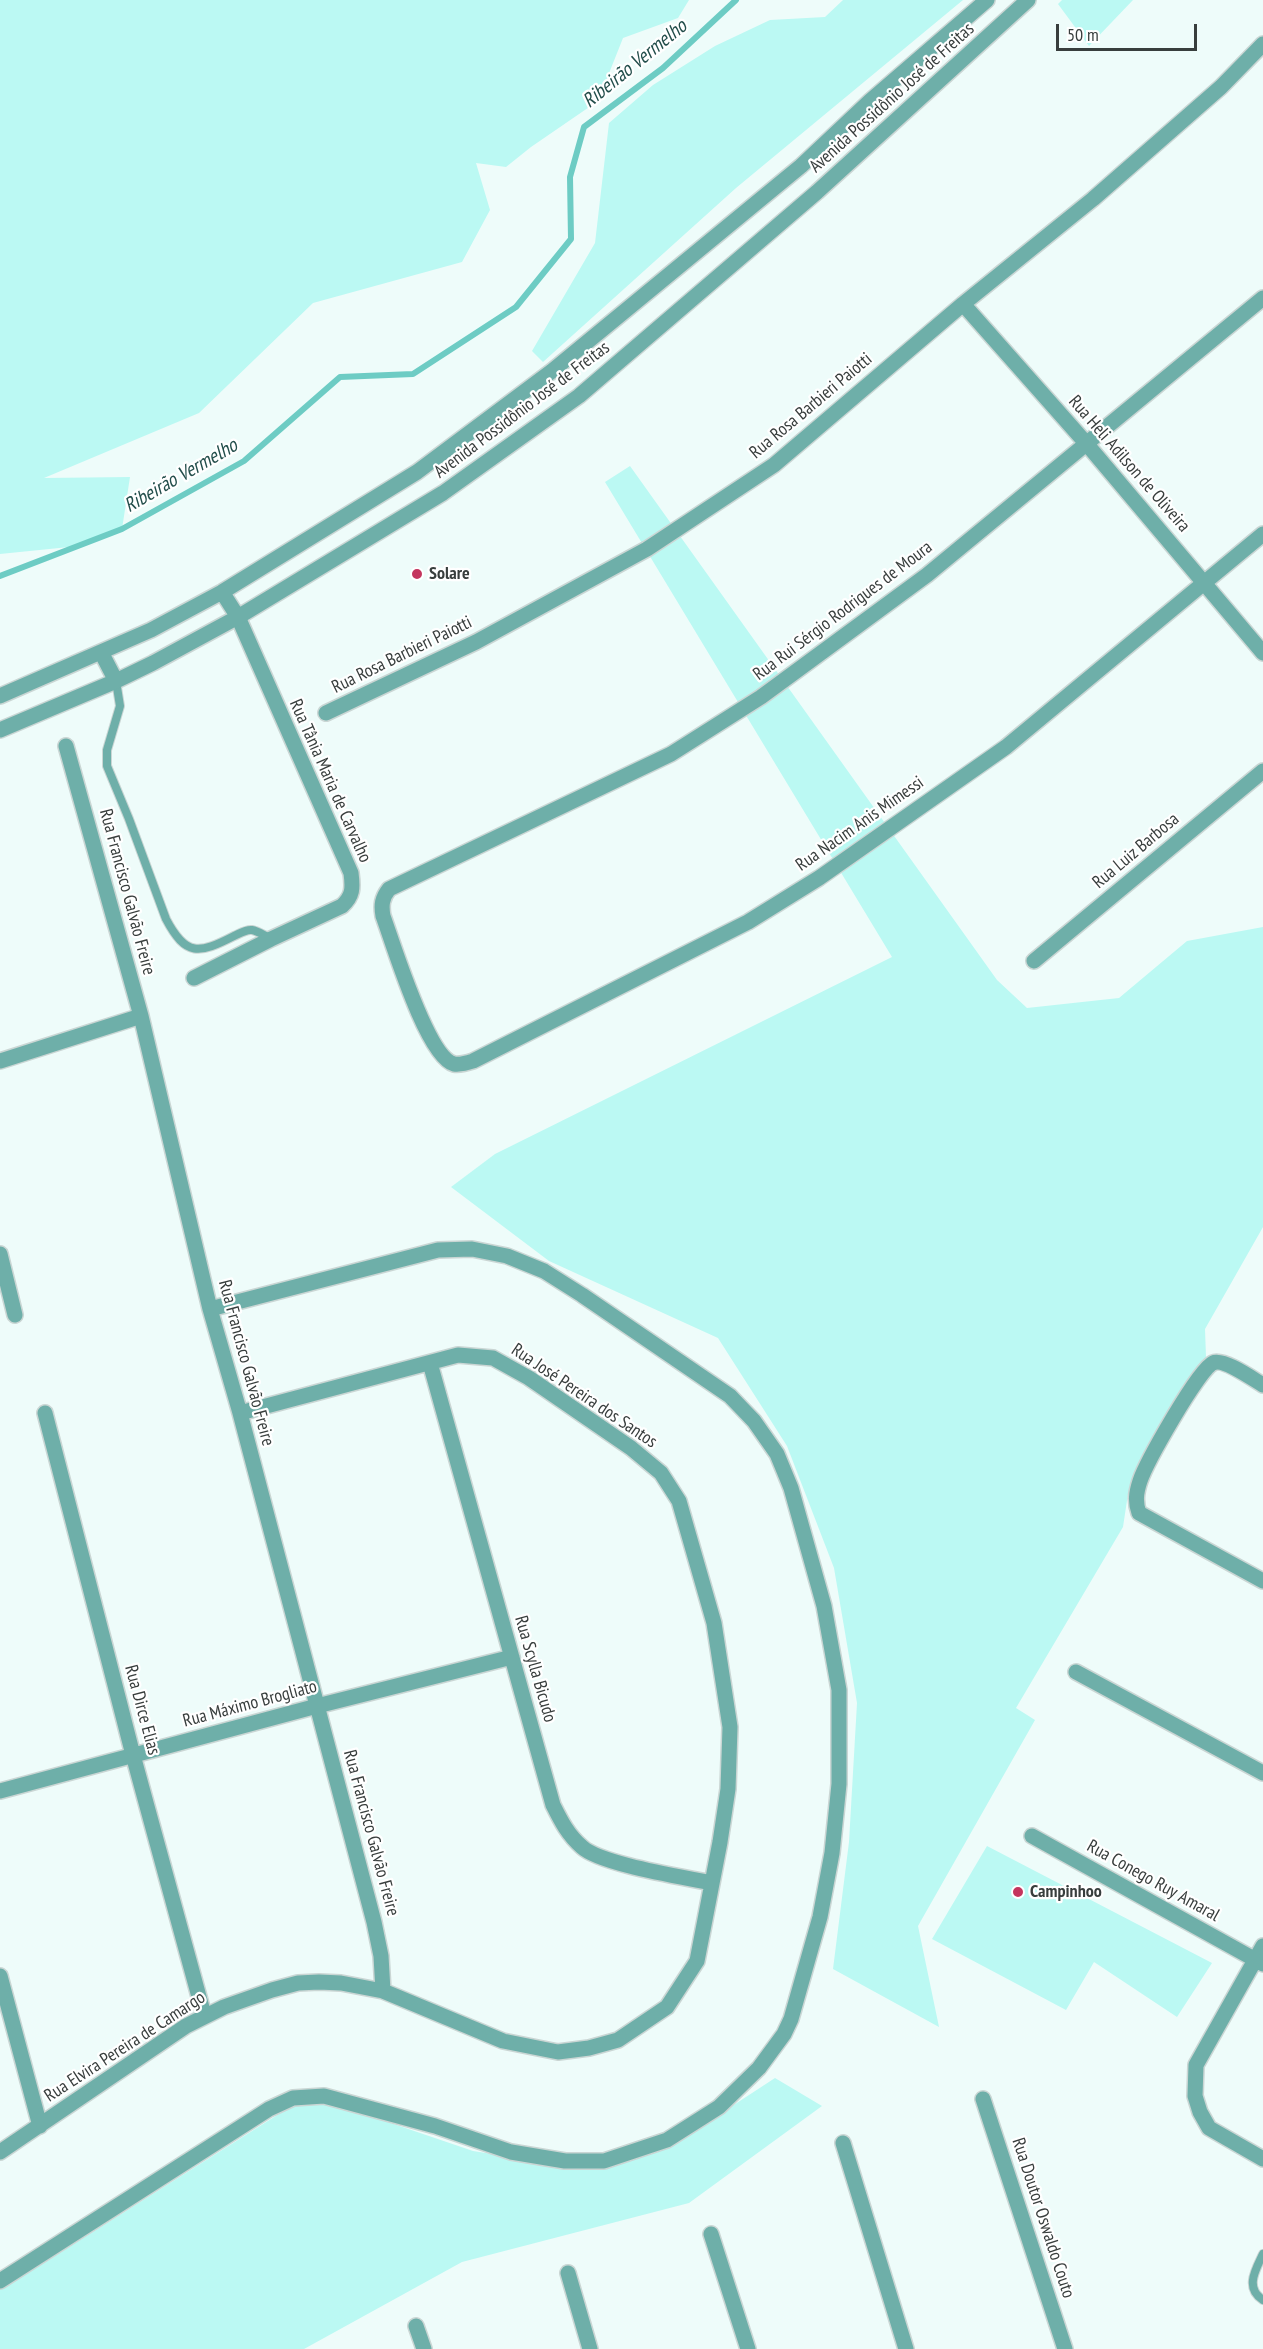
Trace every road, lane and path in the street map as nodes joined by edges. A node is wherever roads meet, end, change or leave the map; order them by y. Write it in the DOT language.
graph roads {
  1 [pos="987,0"];
  2 [pos="1028,0"];
  3 [pos="1263,44"];
  4 [pos="1263,298"];
  5 [pos="963,304"];
  6 [pos="1085,442"];
  7 [pos="1263,534"];
  8 [pos="1206,583"];
  9 [pos="222,592"];
  10 [pos="238,617"];
  11 [pos="101,652"];
  12 [pos="1263,653"];
  13 [pos="116,681"];
  14 [pos="0,696"];
  15 [pos="326,713"];
  16 [pos="0,730"];
  17 [pos="66,746"];
  18 [pos="1263,771"];
  19 [pos="271,939"];
  20 [pos="1034,961"];
  21 [pos="194,978"];
  22 [pos="141,1016"];
  23 [pos="438,1049"];
  24 [pos="0,1061"];
  25 [pos="0,1254"];
  26 [pos="210,1309"];
  27 [pos="15,1315"];
  28 [pos="430,1363"];
  29 [pos="1263,1385"];
  30 [pos="45,1413"];
  31 [pos="240,1413"];
  32 [pos="1263,1581"];
  33 [pos="512,1657"];
  34 [pos="1076,1672"];
  35 [pos="317,1706"];
  36 [pos="133,1755"];
  37 [pos="1263,1773"];
  38 [pos="0,1791"];
  39 [pos="1032,1836"];
  40 [pos="711,1883"];
  41 [pos="1260,1956"];
  42 [pos="697,1961"];
  43 [pos="0,1976"];
  44 [pos="383,1991"];
  45 [pos="204,2015"];
  46 [pos="983,2099"];
  47 [pos="40,2126"];
  48 [pos="843,2143"];
  49 [pos="0,2152"];
  50 [pos="1263,2159"];
  51 [pos="711,2234"];
  52 [pos="1263,2254"];
  53 [pos="568,2272"];
  54 [pos="0,2281"];
  55 [pos="1263,2300"];
  56 [pos="416,2326"];
  57 [pos="424,2349"];
  58 [pos="590,2349"];
  59 [pos="748,2349"];
  60 [pos="906,2349"];
  61 [pos="1065,2349"];
  1 -- 9 [label="street, Avenida Possidônio José de Freitas"];
  2 -- 10 [label="street, Avenida Possidônio José de Freitas"];
  3 -- 5 [label="street, Rua Rosa Barbieri Paiotti"];
  4 -- 6 [label="street, Rua Rui Sérgio Rodrigues de Moura"];
  5 -- 6 [label="street, Rua Heli Adilson de Oliveira"];
  5 -- 15 [label="street, Rua Rosa Barbieri Paiotti"];
  6 -- 8 [label="street, Rua Heli Adilson de Oliveira"];
  6 -- 23 [label="street, Rua Rui Sérgio Rodrigues de Moura"];
  7 -- 8 [label="street, Rua Nacim Anis Mimessi"];
  8 -- 12 [label="street, Rua Heli Adilson de Oliveira"];
  8 -- 23 [label="street, Rua Nacim Anis Mimessi"];
  9 -- 10 [label="street, Rua Tânia Maria de Carvalho"];
  9 -- 11 [label="street, Avenida Possidônio José de Freitas"];
  10 -- 13 [label="street, Avenida Possidônio José de Freitas"];
  10 -- 19 [label="street, Rua Tânia Maria de Carvalho"];
  11 -- 13 [label="street"];
  11 -- 14 [label="street, Avenida Possidônio José de Freitas"];
  13 -- 16 [label="street, Avenida Possidônio José de Freitas"];
  13 -- 19 [label="lane"];
  17 -- 22 [label="street, Rua Francisco Galvão Freire"];
  18 -- 20 [label="street, Rua Luiz Barbosa"];
  19 -- 21 [label="street, Rua Tânia Maria de Carvalho"];
  22 -- 24 [label="street"];
  22 -- 26 [label="street, Rua Francisco Galvão Freire"];
  25 -- 27 [label="street"];
  26 -- 31 [label="street, Rua Francisco Galvão Freire"];
  26 -- 54 [label="street"];
  28 -- 31 [label="street, Rua José Pereira dos Santos"];
  28 -- 33 [label="street, Rua Scylla Bicudo"];
  28 -- 40 [label="street, Rua José Pereira dos Santos"];
  29 -- 32 [label="street"];
  30 -- 36 [label="street, Rua Dirce Elias"];
  31 -- 35 [label="street, Rua Francisco Galvão Freire"];
  33 -- 35 [label="street, Rua Máximo Brogliato"];
  33 -- 40 [label="street, Rua Scylla Bicudo"];
  34 -- 37 [label="street"];
  35 -- 36 [label="street, Rua Máximo Brogliato"];
  35 -- 44 [label="street, Rua Francisco Galvão Freire"];
  36 -- 38 [label="street, Rua Máximo Brogliato"];
  36 -- 45 [label="street, Rua Dirce Elias"];
  39 -- 41 [label="street, Rua Conego Ruy Amaral"];
  40 -- 42 [label="street, Rua José Pereira dos Santos"];
  41 -- 50 [label="street"];
  42 -- 44 [label="street, Rua Elvira Pereira de Camargo"];
  43 -- 47 [label="street"];
  44 -- 45 [label="street, Rua Elvira Pereira de Camargo"];
  45 -- 47 [label="street, Rua Elvira Pereira de Camargo"];
  46 -- 61 [label="street, Rua Doutor Oswaldo Couto"];
  47 -- 49 [label="street, Rua Elvira Pereira de Camargo"];
  48 -- 60 [label="street"];
  51 -- 59 [label="street"];
  52 -- 55 [label="lane"];
  53 -- 58 [label="street"];
  56 -- 57 [label="street"];
}
